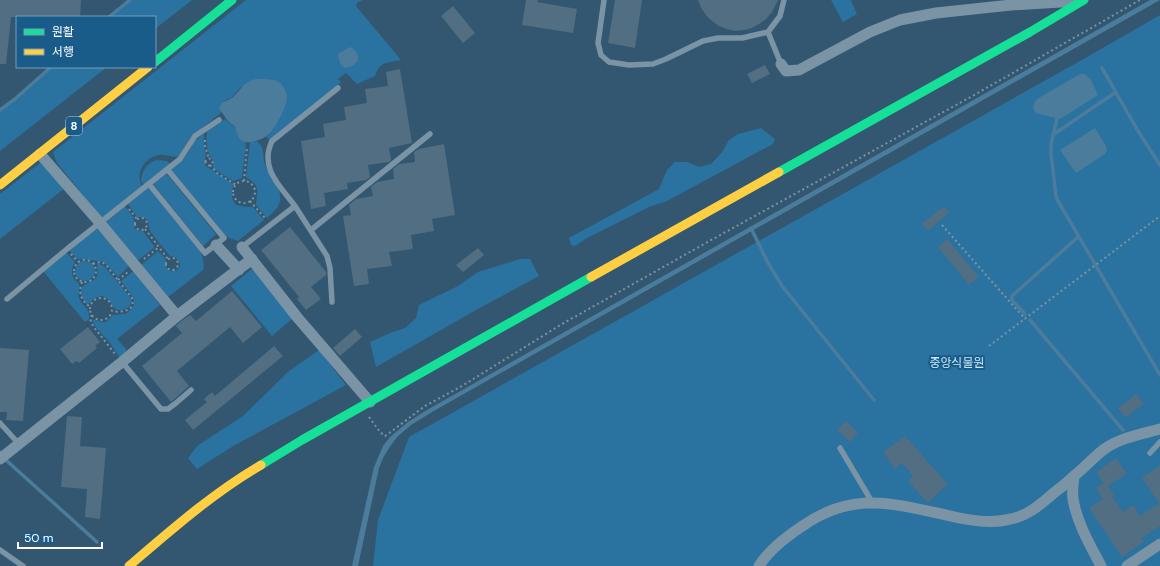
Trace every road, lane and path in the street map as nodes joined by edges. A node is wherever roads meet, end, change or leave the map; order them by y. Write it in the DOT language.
graph roads {
  1 [pos="232,0"];
  2 [pos="604,0"];
  3 [pos="784,0"];
  4 [pos="1140,0"];
  5 [pos="1083,1"];
  6 [pos="768,32"];
  7 [pos="156,61"];
  8 [pos="781,64"];
  9 [pos="147,68"];
  10 [pos="338,88"];
  11 [pos="219,120"];
  12 [pos="205,129"];
  13 [pos="430,134"];
  14 [pos="247,147"];
  15 [pos="40,154"];
  16 [pos="210,159"];
  17 [pos="210,166"];
  18 [pos="167,169"];
  19 [pos="244,181"];
  20 [pos="149,184"];
  21 [pos="236,184"];
  22 [pos="0,185"];
  23 [pos="250,201"];
  24 [pos="124,203"];
  25 [pos="295,206"];
  26 [pos="1160,216"];
  27 [pos="137,219"];
  28 [pos="100,223"];
  29 [pos="270,224"];
  30 [pos="942,225"];
  31 [pos="145,229"];
  32 [pos="311,230"];
  33 [pos="216,245"];
  34 [pos="242,247"];
  35 [pos="168,259"];
  36 [pos="252,259"];
  37 [pos="93,264"];
  38 [pos="239,270"];
  39 [pos="82,282"];
  40 [pos="7,299"];
  41 [pos="332,302"];
  42 [pos="90,307"];
  43 [pos="112,311"];
  44 [pos="92,315"];
  45 [pos="177,316"];
  46 [pos="1024,320"];
  47 [pos="989,346"];
  48 [pos="122,362"];
  49 [pos="192,390"];
  50 [pos="365,404"];
  51 [pos="0,423"];
  52 [pos="1160,429"];
  53 [pos="1160,442"];
  54 [pos="19,444"];
  55 [pos="840,448"];
  56 [pos="1150,453"];
  57 [pos="3,456"];
  58 [pos="1074,477"];
  59 [pos="872,502"];
  60 [pos="1160,544"];
  61 [pos="0,550"];
  62 [pos="23,566"];
  63 [pos="129,566"];
  64 [pos="759,566"];
  65 [pos="1101,566"];
  66 [pos="1127,566"];
  1 -- 7 [label="main road"];
  2 -- 6 [label="lane"];
  3 -- 6 [label="lane"];
  4 -- 50 [label="path"];
  5 -- 8 [label="street"];
  5 -- 50 [label="main road"];
  6 -- 8 [label="lane"];
  9 -- 15 [label="main road, 8"];
  10 -- 25 [label="lane"];
  11 -- 12 [label="lane"];
  12 -- 16 [label="path"];
  12 -- 18 [label="lane"];
  13 -- 32 [label="lane"];
  14 -- 19 [label="path"];
  15 -- 22 [label="main road, 8"];
  15 -- 28 [label="street"];
  16 -- 17 [label="path"];
  16 -- 17 [label="path"];
  17 -- 21 [label="path"];
  18 -- 20 [label="lane"];
  18 -- 33 [label="lane"];
  19 -- 21 [label="path"];
  19 -- 23 [label="path"];
  20 -- 24 [label="lane"];
  20 -- 33 [label="lane"];
  21 -- 23 [label="path"];
  23 -- 29 [label="path"];
  24 -- 27 [label="path"];
  24 -- 28 [label="lane"];
  25 -- 29 [label="lane"];
  25 -- 32 [label="lane"];
  26 -- 46 [label="path"];
  27 -- 31 [label="path"];
  27 -- 31 [label="path"];
  28 -- 40 [label="lane"];
  28 -- 45 [label="street"];
  29 -- 34 [label="lane"];
  30 -- 46 [label="path"];
  31 -- 35 [label="path"];
  32 -- 41 [label="lane"];
  33 -- 38 [label="street"];
  34 -- 36 [label="street"];
  35 -- 35 [label="path"];
  36 -- 38 [label="street"];
  36 -- 50 [label="street"];
  37 -- 39 [label="path"];
  37 -- 39 [label="path"];
  37 -- 43 [label="path"];
  38 -- 45 [label="street"];
  39 -- 42 [label="path"];
  42 -- 43 [label="path"];
  42 -- 44 [label="path"];
  43 -- 44 [label="path"];
  44 -- 48 [label="path"];
  45 -- 48 [label="street"];
  46 -- 47 [label="path"];
  48 -- 49 [label="lane"];
  48 -- 54 [label="street"];
  50 -- 63 [label="main road"];
  51 -- 54 [label="lane"];
  52 -- 58 [label="street"];
  53 -- 56 [label="lane"];
  54 -- 57 [label="street"];
  55 -- 59 [label="lane"];
  58 -- 59 [label="street"];
  58 -- 65 [label="street"];
  59 -- 64 [label="street"];
  60 -- 66 [label="street"];
  61 -- 62 [label="lane"];
}
